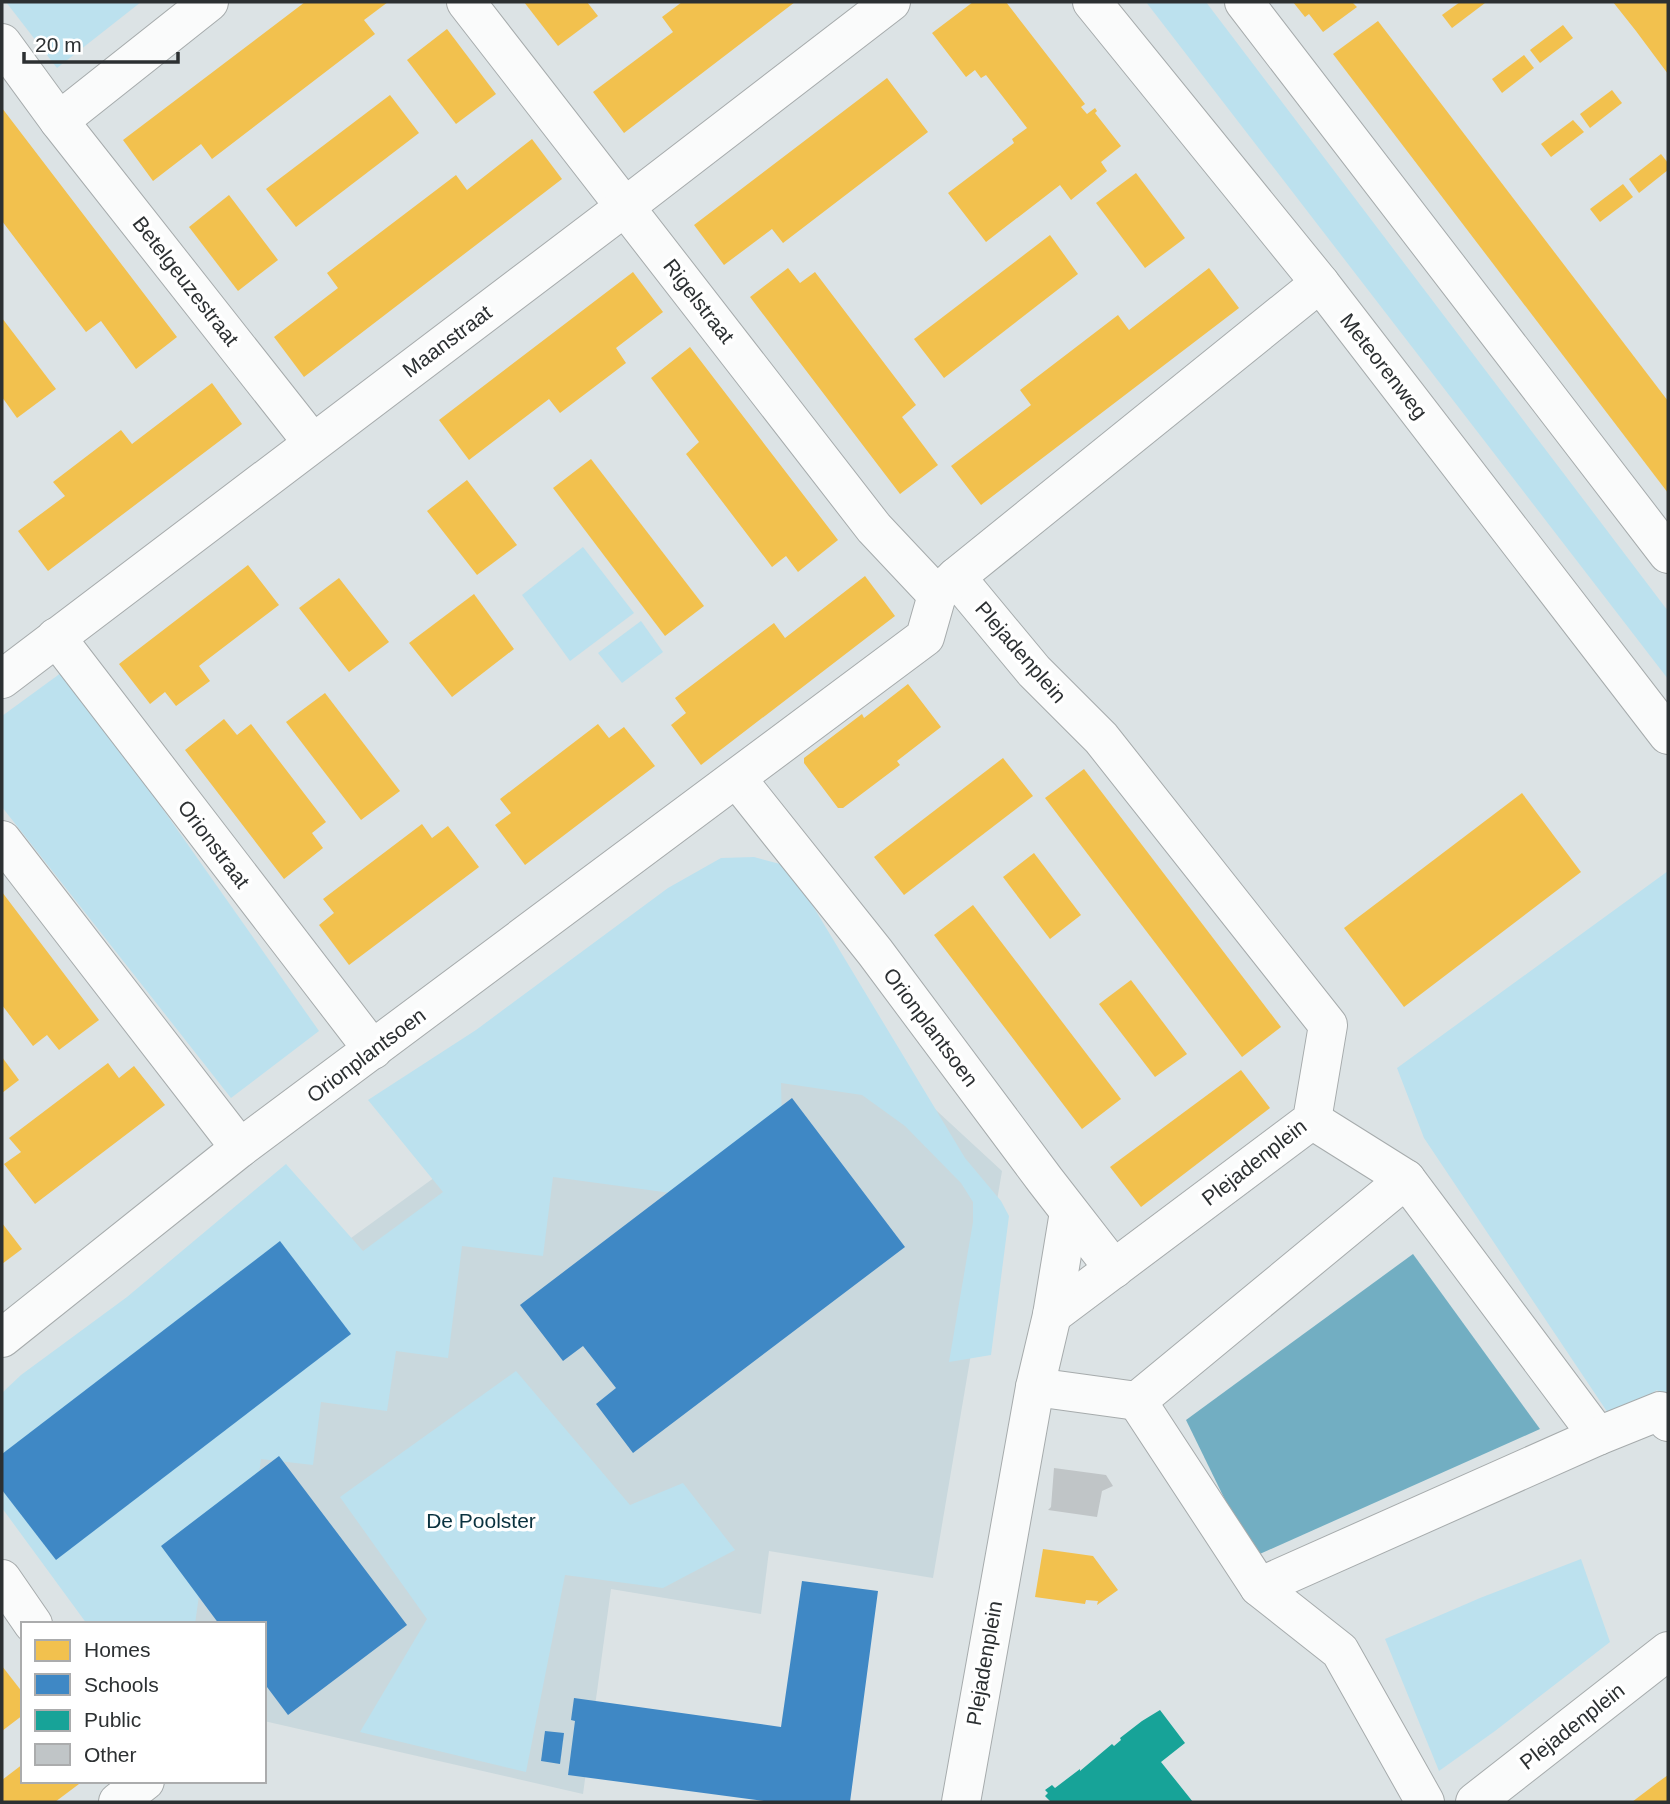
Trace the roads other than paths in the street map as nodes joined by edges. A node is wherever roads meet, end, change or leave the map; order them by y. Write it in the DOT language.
graph roads {
  1 [pos="209,2"];
  2 [pos="466,2"];
  3 [pos="891,2"];
  4 [pos="1092,2"];
  5 [pos="1244,2"];
  6 [pos="2,43"];
  7 [pos="60,121"];
  8 [pos="626,206"];
  9 [pos="1320,283"];
  10 [pos="313,442"];
  11 [pos="1668,554"];
  12 [pos="946,586"];
  13 [pos="56,637"];
  14 [pos="2,678"];
  15 [pos="1668,735"];
  16 [pos="737,779"];
  17 [pos="2,841"];
  18 [pos="373,1050"];
  19 [pos="1312,1120"];
  20 [pos="240,1148"];
  21 [pos="1406,1179"];
  22 [pos="1069,1212"];
  23 [pos="1114,1269"];
  24 [pos="1052,1315"];
  25 [pos="2,1338"];
  26 [pos="1035,1387"];
  27 [pos="1137,1401"];
  28 [pos="1668,1422"];
  29 [pos="1598,1436"];
  30 [pos="2,1579"];
  31 [pos="1259,1587"];
  32 [pos="32,1622"];
  33 [pos="1668,1651"];
  34 [pos="144,1783"];
  35 [pos="118,1802"];
  36 [pos="961,1802"];
  37 [pos="1425,1802"];
  38 [pos="1475,1802"];
  1 -- 7 [label="street"];
  2 -- 8 [label="street, Rigelstraat"];
  3 -- 8 [label="street, Maanstraat"];
  4 -- 9 [label="street, Meteorenweg"];
  5 -- 11 [label="street"];
  6 -- 7 [label="street, Betelgeuzestraat"];
  7 -- 10 [label="street, Betelgeuzestraat"];
  8 -- 10 [label="street, Maanstraat"];
  8 -- 12 [label="street, Rigelstraat"];
  9 -- 12 [label="street"];
  9 -- 15 [label="street, Meteorenweg"];
  10 -- 13 [label="street, Maanstraat"];
  12 -- 16 [label="street, Orionplantsoen"];
  12 -- 19 [label="street, Plejadenplein"];
  13 -- 14 [label="street, Maanstraat"];
  13 -- 18 [label="street, Orionstraat"];
  16 -- 18 [label="street, Orionplantsoen"];
  16 -- 22 [label="street, Orionplantsoen"];
  17 -- 20 [label="street"];
  18 -- 20 [label="street, Orionplantsoen"];
  19 -- 21 [label="street"];
  19 -- 23 [label="street, Plejadenplein"];
  20 -- 25 [label="street, Orionplantsoen"];
  21 -- 27 [label="street"];
  21 -- 29 [label="street"];
  22 -- 23 [label="street, Orionplantsoen"];
  22 -- 24 [label="street"];
  23 -- 24 [label="street, Plejadenplein"];
  24 -- 26 [label="street, Plejadenplein"];
  26 -- 27 [label="street"];
  26 -- 36 [label="street, Plejadenplein"];
  27 -- 31 [label="street"];
  28 -- 29 [label="street"];
  29 -- 31 [label="street"];
  30 -- 32 [label="street"];
  31 -- 37 [label="street"];
  33 -- 38 [label="street, Plejadenplein"];
  34 -- 35 [label="street"];
}
